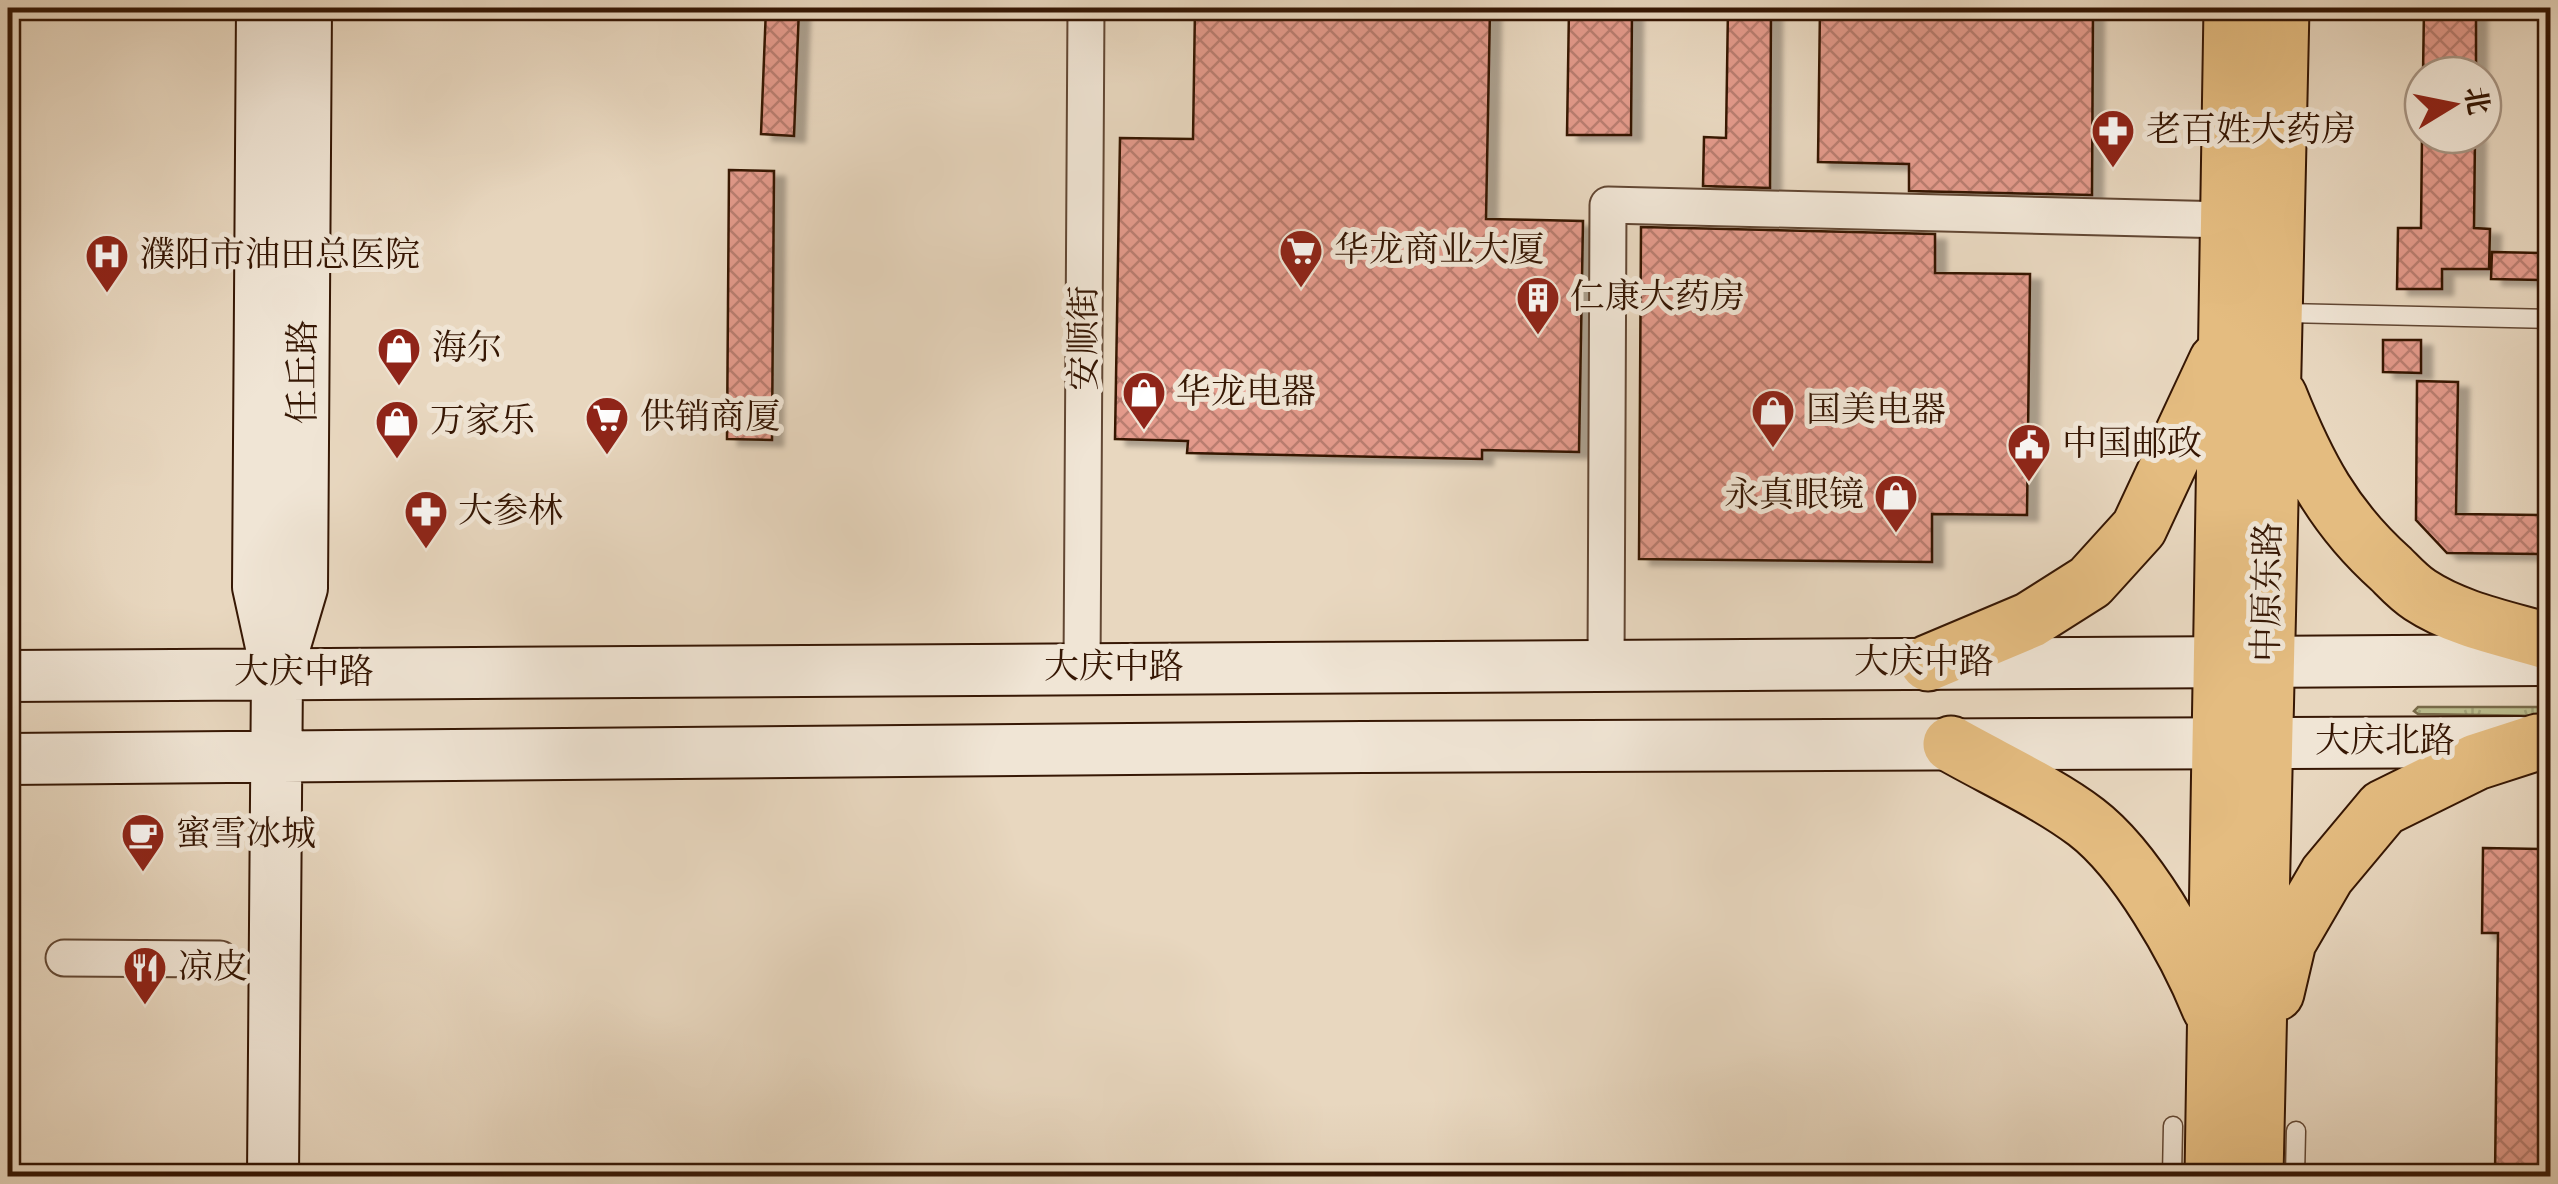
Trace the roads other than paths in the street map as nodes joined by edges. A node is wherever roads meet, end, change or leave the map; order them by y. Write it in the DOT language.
graph roads {
  1 [pos="262,8"];
  2 [pos="306,8"];
  3 [pos="1086,8"];
  4 [pos="2232,8"];
  5 [pos="2281,8"];
  6 [pos="2228,220"];
  7 [pos="2275,313"];
  8 [pos="2550,319"];
  9 [pos="2227,340"];
  10 [pos="2274,381"];
  11 [pos="2550,642"];
  12 [pos="2550,660"];
  13 [pos="2244,662"];
  14 [pos="1928,663"];
  15 [pos="1606,665"];
  16 [pos="1082,669"];
  17 [pos="277,674"];
  18 [pos="8,676"];
  19 [pos="2544,742"];
  20 [pos="2242,743"];
  21 [pos="1951,744"];
  22 [pos="276,758"];
  23 [pos="8,760"];
  24 [pos="64,958"];
  25 [pos="220,959"];
  26 [pos="2215,1020"];
  27 [pos="2258,1069"];
  28 [pos="2172,1126"];
  29 [pos="2296,1131"];
  30 [pos="273,1176"];
  31 [pos="2172,1176"];
  32 [pos="2213,1176"];
  33 [pos="2255,1176"];
  34 [pos="2296,1176"];
  1 -- 17 [label="main road, 任丘路"];
  2 -- 17 [label="main road, 任丘路"];
  3 -- 16 [label="street, 安顺街"];
  4 -- 6 [label="main road, 中原东路"];
  5 -- 7 [label="main road, 中原东路"];
  6 -- 9 [label="main road, 中原东路"];
  6 -- 15 [label="street"];
  7 -- 8 [label="lane"];
  7 -- 10 [label="main road, 中原东路"];
  9 -- 13 [label="main road, 中原东路"];
  9 -- 14 [label="main road"];
  10 -- 11 [label="main road"];
  10 -- 13 [label="main road, 中原东路"];
  12 -- 13 [label="main road"];
  13 -- 14 [label="main road, 大庆中路"];
  13 -- 20 [label="main road, 中原东路"];
  14 -- 15 [label="main road, 大庆中路"];
  15 -- 16 [label="main road, 大庆中路"];
  16 -- 17 [label="main road, 大庆中路"];
  17 -- 18 [label="main road, 大庆中路"];
  17 -- 22 [label="main road, 任丘路"];
  19 -- 20 [label="main road, 大庆北路"];
  19 -- 27 [label="main road"];
  20 -- 21 [label="main road"];
  20 -- 26 [label="main road, 中原东路"];
  20 -- 27 [label="main road, 中原东路"];
  21 -- 22 [label="main road"];
  21 -- 26 [label="main road"];
  22 -- 23 [label="main road"];
  22 -- 30 [label="main road, 任丘路"];
  24 -- 25 [label="street"];
  26 -- 32 [label="main road, 中原东路"];
  27 -- 33 [label="main road, 中原东路"];
  28 -- 31 [label="lane"];
  29 -- 34 [label="lane"];
}
